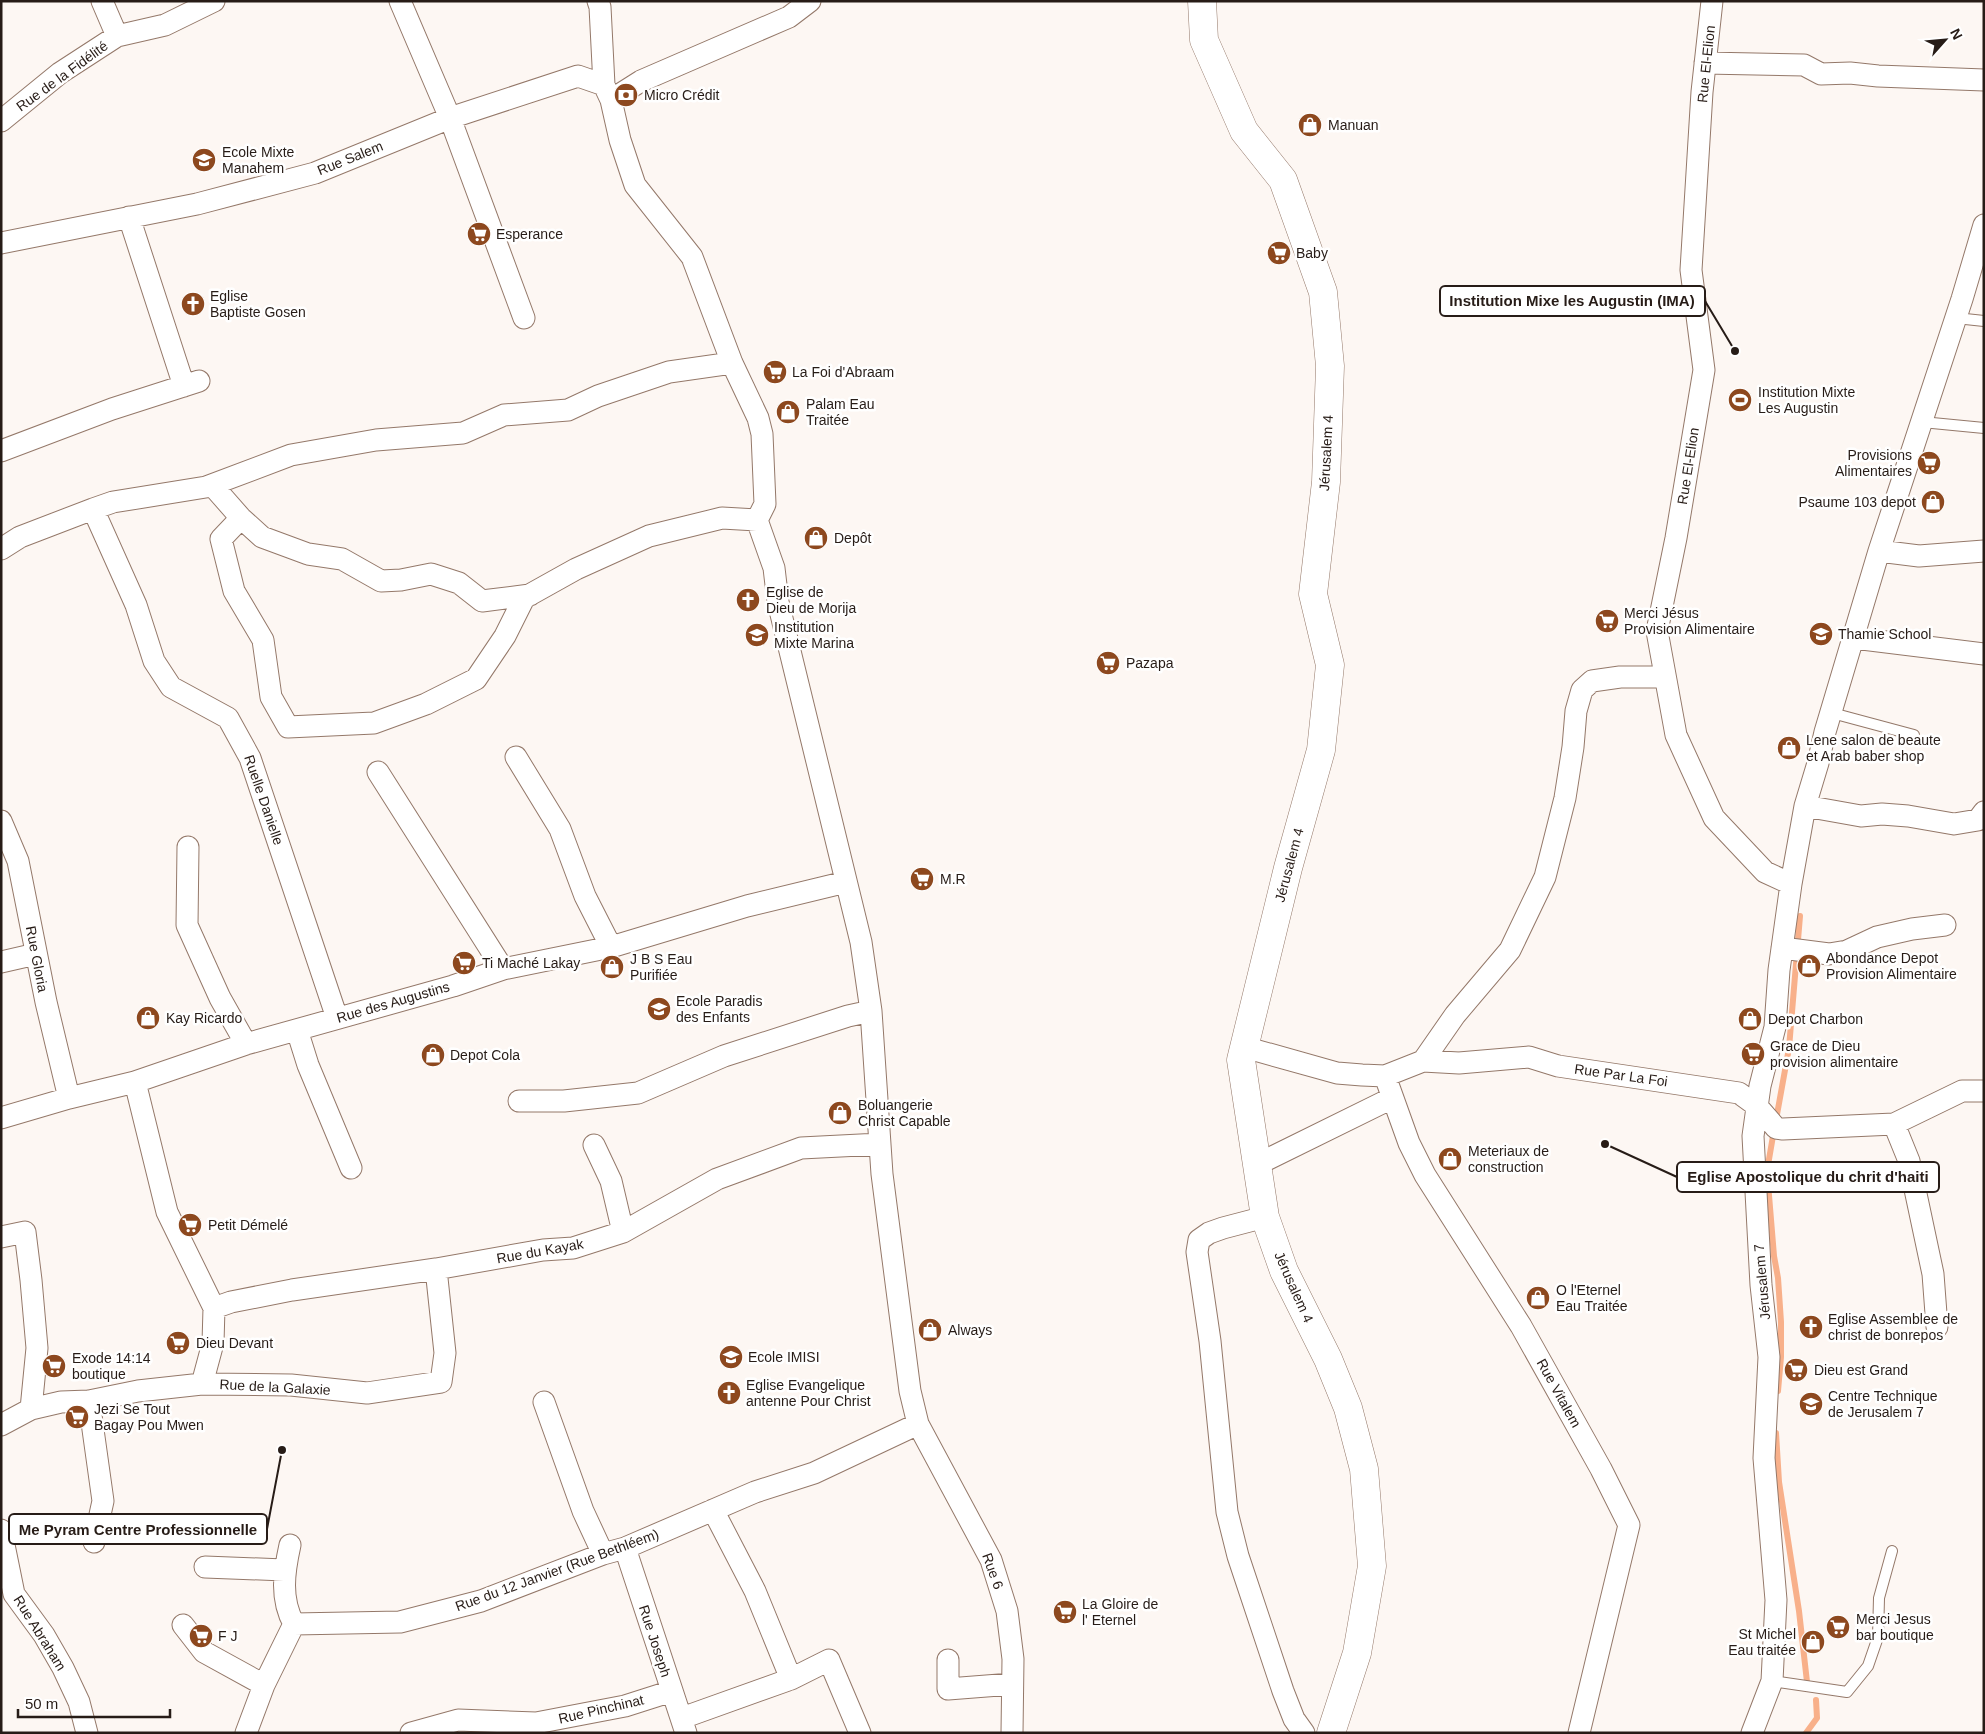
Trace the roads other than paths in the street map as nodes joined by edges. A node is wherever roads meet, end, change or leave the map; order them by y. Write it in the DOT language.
graph roads {
  1 [pos="102,1"];
  2 [pos="214,1"];
  3 [pos="400,1"];
  4 [pos="598,1"];
  5 [pos="810,1"];
  6 [pos="1202,1"];
  7 [pos="1712,1"];
  8 [pos="117,36"];
  9 [pos="1705,63"];
  10 [pos="1984,80"];
  11 [pos="608,92"];
  12 [pos="450,118"];
  13 [pos="1,121"];
  14 [pos="129,218"];
  15 [pos="1984,225"];
  16 [pos="1,243"];
  17 [pos="524,318"];
  18 [pos="1956,318"];
  19 [pos="1984,320"];
  20 [pos="732,363"];
  21 [pos="1922,422"];
  22 [pos="1984,428"];
  23 [pos="1,451"];
  24 [pos="212,485"];
  25 [pos="92,509"];
  26 [pos="241,518"];
  27 [pos="756,520"];
  28 [pos="1,549"];
  29 [pos="1879,551"];
  30 [pos="1984,551"];
  31 [pos="530,595"];
  32 [pos="1854,638"];
  33 [pos="1984,654"];
  34 [pos="1665,677"];
  35 [pos="1832,713"];
  36 [pos="1914,735"];
  37 [pos="516,757"];
  38 [pos="378,772"];
  39 [pos="1806,806"];
  40 [pos="1984,812"];
  41 [pos="1,821"];
  42 [pos="188,847"];
  43 [pos="846,882"];
  44 [pos="1791,884"];
  45 [pos="1944,926"];
  46 [pos="611,947"];
  47 [pos="1782,948"];
  48 [pos="36,954"];
  49 [pos="1,962"];
  50 [pos="503,969"];
  51 [pos="871,1011"];
  52 [pos="337,1018"];
  53 [pos="297,1030"];
  54 [pos="246,1044"];
  55 [pos="1244,1047"];
  56 [pos="1423,1061"];
  57 [pos="1385,1076"];
  58 [pos="135,1082"];
  59 [pos="1984,1091"];
  60 [pos="68,1098"];
  61 [pos="1392,1098"];
  62 [pos="519,1101"];
  63 [pos="1757,1106"];
  64 [pos="1,1118"];
  65 [pos="1894,1124"];
  66 [pos="880,1144"];
  67 [pos="594,1145"];
  68 [pos="1258,1164"];
  69 [pos="351,1168"];
  70 [pos="1266,1217"];
  71 [pos="623,1232"];
  72 [pos="1,1237"];
  73 [pos="436,1269"];
  74 [pos="214,1308"];
  75 [pos="1937,1327"];
  76 [pos="202,1384"];
  77 [pos="90,1401"];
  78 [pos="544,1402"];
  79 [pos="31,1409"];
  80 [pos="918,1424"];
  81 [pos="1,1425"];
  82 [pos="713,1510"];
  83 [pos="1,1530"];
  84 [pos="94,1542"];
  85 [pos="290,1545"];
  86 [pos="625,1548"];
  87 [pos="1892,1551"];
  88 [pos="603,1554"];
  89 [pos="205,1567"];
  90 [pos="284,1570"];
  91 [pos="294,1624"];
  92 [pos="183,1625"];
  93 [pos="948,1660"];
  94 [pos="791,1679"];
  95 [pos="1772,1681"];
  96 [pos="1012,1684"];
  97 [pos="264,1685"];
  98 [pos="672,1691"];
  99 [pos="684,1725"];
  100 [pos="536,1728"];
  101 [pos="87,1733"];
  102 [pos="246,1733"];
  103 [pos="411,1733"];
  104 [pos="860,1733"];
  105 [pos="1012,1733"];
  106 [pos="1304,1733"];
  107 [pos="1331,1733"];
  108 [pos="1579,1733"];
  109 [pos="1752,1733"];
  1 -- 8 [label="street, Rue de la Fidélité"];
  2 -- 8 [label="street"];
  3 -- 12 [label="street"];
  4 -- 11 [label="street"];
  5 -- 11 [label="street"];
  6 -- 55 [label="street, Jérusalem 4"];
  7 -- 9 [label="street, Rue El-Elion"];
  8 -- 13 [label="street, Rue de la Fidélité"];
  9 -- 10 [label="street"];
  9 -- 34 [label="street, Rue El-Elion"];
  11 -- 12 [label="street, Rue Salem"];
  11 -- 20 [label="street"];
  12 -- 14 [label="street, Rue Salem"];
  12 -- 17 [label="street"];
  14 -- 16 [label="street, Rue Salem"];
  14 -- 23 [label="street"];
  15 -- 18 [label="street, Jérusalem 7"];
  18 -- 19 [label="lane"];
  18 -- 21 [label="street, Jérusalem 7"];
  20 -- 24 [label="street"];
  20 -- 27 [label="street"];
  21 -- 22 [label="lane"];
  21 -- 29 [label="street, Jérusalem 7"];
  24 -- 25 [label="street"];
  24 -- 26 [label="street"];
  25 -- 28 [label="street"];
  25 -- 52 [label="street, Ruelle Danielle"];
  26 -- 31 [label="street"];
  26 -- 31 [label="street"];
  27 -- 31 [label="street"];
  27 -- 43 [label="street, Rue 6"];
  29 -- 30 [label="street"];
  29 -- 32 [label="street, Jérusalem 7"];
  32 -- 33 [label="street"];
  32 -- 35 [label="street, Jérusalem 7"];
  34 -- 44 [label="street, Rue El-Elion"];
  34 -- 56 [label="street"];
  35 -- 36 [label="lane"];
  35 -- 39 [label="street, Jérusalem 7"];
  37 -- 46 [label="street"];
  38 -- 50 [label="street"];
  39 -- 40 [label="street"];
  39 -- 44 [label="street, Jérusalem 7"];
  41 -- 48 [label="street, Rue Gloria"];
  42 -- 54 [label="street"];
  43 -- 46 [label="street, Rue des Augustins"];
  43 -- 51 [label="street, Rue 6"];
  44 -- 47 [label="street, Jérusalem 7"];
  45 -- 47 [label="street"];
  46 -- 50 [label="street, Rue des Augustins"];
  47 -- 63 [label="street, Jérusalem 7"];
  48 -- 49 [label="street"];
  48 -- 60 [label="street, Rue Gloria"];
  50 -- 52 [label="street, Rue des Augustins"];
  51 -- 62 [label="street"];
  51 -- 66 [label="street, Rue 6"];
  52 -- 53 [label="street, Rue des Augustins"];
  53 -- 54 [label="street, Rue des Augustins"];
  53 -- 69 [label="street"];
  54 -- 58 [label="street, Rue des Augustins"];
  55 -- 57 [label="street, Rue Par La Foi"];
  55 -- 68 [label="street, Jérusalem 4"];
  56 -- 57 [label="street, Rue Par La Foi"];
  56 -- 63 [label="street, Rue Par La Foi"];
  57 -- 61 [label="street, Rue Vitalem"];
  58 -- 60 [label="street, Rue des Augustins"];
  58 -- 74 [label="street"];
  59 -- 65 [label="street, Rue Par La Foi"];
  60 -- 64 [label="street, Rue des Augustins"];
  61 -- 68 [label="street"];
  61 -- 108 [label="street, Rue Vitalem"];
  63 -- 65 [label="street, Rue Par La Foi"];
  63 -- 95 [label="street, Jérusalem 7"];
  65 -- 75 [label="street"];
  66 -- 71 [label="street, Rue du Kayak"];
  66 -- 80 [label="street, Rue 6"];
  67 -- 71 [label="street"];
  68 -- 70 [label="street, Jérusalem 4"];
  70 -- 106 [label="street"];
  70 -- 107 [label="street, Jérusalem 4"];
  71 -- 73 [label="street, Rue du Kayak"];
  72 -- 79 [label="street"];
  73 -- 74 [label="street, Rue du Kayak"];
  73 -- 76 [label="street, Rue de la Galaxie"];
  74 -- 76 [label="street"];
  76 -- 77 [label="street, Rue de la Galaxie"];
  77 -- 79 [label="street, Rue de la Galaxie"];
  77 -- 84 [label="street"];
  78 -- 88 [label="street"];
  79 -- 81 [label="street, Rue de la Galaxie"];
  80 -- 82 [label="street, Rue du 12 Janvier (Rue Bethléem)"];
  80 -- 96 [label="street, Rue 6"];
  82 -- 86 [label="street, Rue du 12 Janvier (Rue Bethléem)"];
  82 -- 94 [label="street"];
  83 -- 101 [label="street, Rue Abraham"];
  85 -- 90 [label="street"];
  86 -- 88 [label="street, Rue du 12 Janvier (Rue Bethléem)"];
  86 -- 98 [label="street, Rue Joseph"];
  87 -- 95 [label="lane"];
  88 -- 91 [label="street, Rue du 12 Janvier (Rue Bethléem)"];
  89 -- 90 [label="street"];
  90 -- 91 [label="street"];
  91 -- 97 [label="street"];
  92 -- 97 [label="street"];
  93 -- 96 [label="street"];
  94 -- 99 [label="street"];
  94 -- 104 [label="street"];
  95 -- 109 [label="street, Jérusalem 7"];
  96 -- 105 [label="street, Rue 6"];
  97 -- 102 [label="street"];
  98 -- 99 [label="street, Rue Joseph"];
  98 -- 100 [label="street, Rue Pinchinat"];
  100 -- 103 [label="street, Rue Pinchinat"];
}
